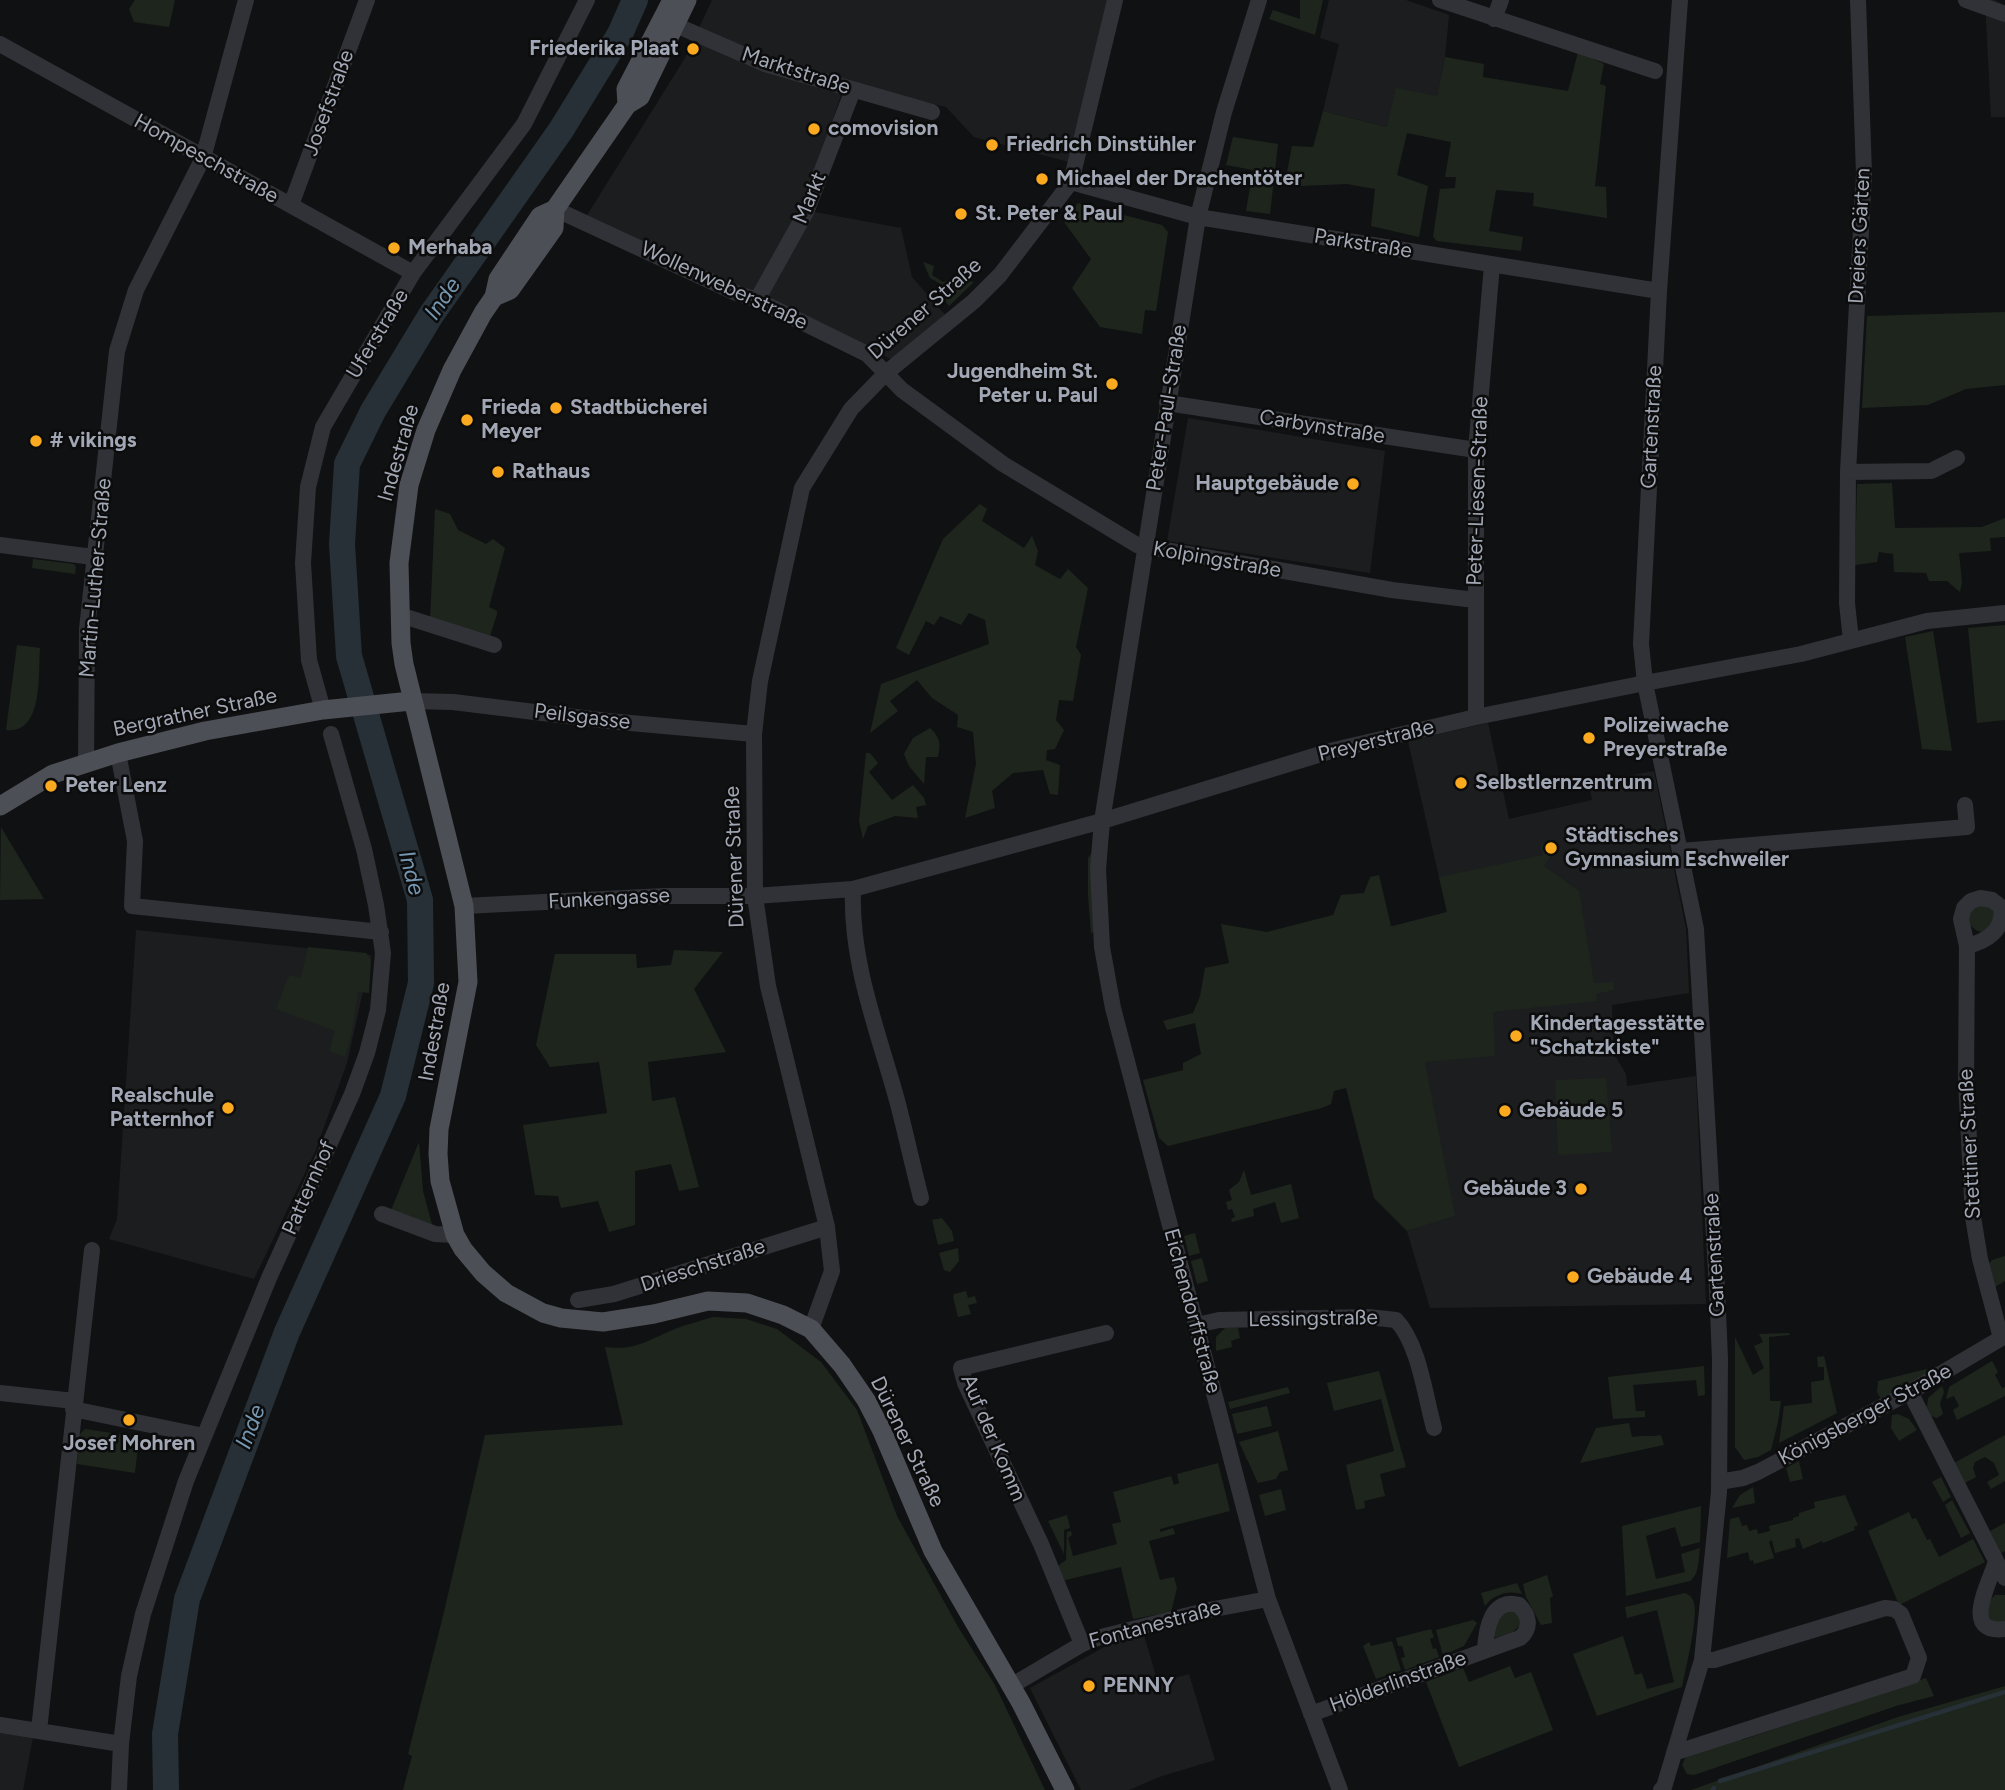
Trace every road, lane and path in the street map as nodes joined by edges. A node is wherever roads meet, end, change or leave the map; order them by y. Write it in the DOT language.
graph roads {
  1 [pos="246,0"];
  2 [pos="367,0"];
  3 [pos="587,0"];
  4 [pos="672,0"];
  5 [pos="687,0"];
  6 [pos="1115,0"];
  7 [pos="1259,0"];
  8 [pos="1440,0"];
  9 [pos="1501,0"];
  10 [pos="1680,0"];
  11 [pos="1858,0"];
  12 [pos="1966,0"];
  13 [pos="2005,14"];
  14 [pos="1494,19"];
  15 [pos="669,22"];
  16 [pos="0,44"];
  17 [pos="1655,71"];
  18 [pos="853,90"];
  19 [pos="932,113"];
  20 [pos="204,158"];
  21 [pos="1071,182"];
  22 [pos="290,205"];
  23 [pos="555,209"];
  24 [pos="1198,217"];
  25 [pos="1492,265"];
  26 [pos="414,273"];
  27 [pos="1659,291"];
  28 [pos="757,300"];
  29 [pos="886,373"];
  30 [pos="1167,403"];
  31 [pos="1476,450"];
  32 [pos="1957,458"];
  33 [pos="1848,472"];
  34 [pos="0,545"];
  35 [pos="1146,548"];
  36 [pos="93,557"];
  37 [pos="1475,600"];
  38 [pos="2005,613"];
  39 [pos="400,615"];
  40 [pos="1851,640"];
  41 [pos="494,645"];
  42 [pos="1645,683"];
  43 [pos="411,701"];
  44 [pos="331,709"];
  45 [pos="1476,717"];
  46 [pos="331,734"];
  47 [pos="754,734"];
  48 [pos="118,752"];
  49 [pos="86,762"];
  50 [pos="1965,805"];
  51 [pos="0,806"];
  52 [pos="1102,821"];
  53 [pos="1681,851"];
  54 [pos="853,889"];
  55 [pos="755,896"];
  56 [pos="464,906"];
  57 [pos="381,932"];
  58 [pos="1967,946"];
  59 [pos="920,1198"];
  60 [pos="382,1214"];
  61 [pos="827,1227"];
  62 [pos="455,1235"];
  63 [pos="92,1250"];
  64 [pos="578,1300"];
  65 [pos="1198,1325"];
  66 [pos="811,1329"];
  67 [pos="1106,1333"];
  68 [pos="2003,1337"];
  69 [pos="1910,1392"];
  70 [pos="0,1393"];
  71 [pos="74,1405"];
  72 [pos="1434,1428"];
  73 [pos="204,1436"];
  74 [pos="1720,1482"];
  75 [pos="1996,1561"];
  76 [pos="2005,1578"];
  77 [pos="1268,1599"];
  78 [pos="2005,1629"];
  79 [pos="1082,1644"];
  80 [pos="1485,1650"];
  81 [pos="1702,1660"];
  82 [pos="1011,1685"];
  83 [pos="1311,1714"];
  84 [pos="0,1725"];
  85 [pos="38,1730"];
  86 [pos="121,1744"];
  87 [pos="1674,1753"];
  88 [pos="1335,1788"];
  89 [pos="1662,1788"];
  90 [pos="119,1790"];
  91 [pos="1065,1790"];
  1 -- 20 [label="street, Martin-Luther-Straße"];
  2 -- 22 [label="street, Josefstraße"];
  3 -- 26 [label="street, Uferstraße"];
  4 -- 15 [label="main road, Indestraße"];
  5 -- 15 [label="main road, Indestraße"];
  6 -- 21 [label="street, Dürener Straße"];
  7 -- 24 [label="street, Peter-Paul-Straße"];
  8 -- 14 [label="street"];
  9 -- 14 [label="street"];
  10 -- 27 [label="street, Gartenstraße"];
  11 -- 33 [label="street, Dreiers Gärten"];
  12 -- 13 [label="street"];
  14 -- 17 [label="street"];
  15 -- 18 [label="street, Marktstraße"];
  15 -- 23 [label="main road, Indestraße"];
  16 -- 20 [label="street, Hompeschstraße"];
  18 -- 19 [label="street, Marktstraße"];
  18 -- 28 [label="street, Markt"];
  20 -- 22 [label="street, Hompeschstraße"];
  20 -- 36 [label="street, Martin-Luther-Straße"];
  21 -- 24 [label="street, Parkstraße"];
  21 -- 29 [label="street, Dürener Straße"];
  22 -- 26 [label="street, Hompeschstraße"];
  23 -- 28 [label="street, Wollenweberstraße"];
  23 -- 39 [label="main road, Indestraße"];
  24 -- 25 [label="street, Parkstraße"];
  24 -- 30 [label="street, Peter-Paul-Straße"];
  25 -- 27 [label="street, Parkstraße"];
  25 -- 31 [label="street, Peter-Liesen-Straße"];
  26 -- 44 [label="street, Uferstraße"];
  27 -- 42 [label="street, Gartenstraße"];
  28 -- 29 [label="street, Wollenweberstraße"];
  29 -- 35 [label="street, Kolpingstraße"];
  29 -- 47 [label="street, Dürener Straße"];
  30 -- 31 [label="street, Carbynstraße"];
  30 -- 35 [label="street, Peter-Paul-Straße"];
  31 -- 37 [label="street, Peter-Liesen-Straße"];
  32 -- 33 [label="street"];
  33 -- 40 [label="street, Dreiers Gärten"];
  34 -- 36 [label="street"];
  35 -- 37 [label="street, Kolpingstraße"];
  35 -- 52 [label="street, Peter-Paul-Straße"];
  36 -- 49 [label="street, Martin-Luther-Straße"];
  37 -- 45 [label="street, Peter-Liesen-Straße"];
  38 -- 40 [label="street, Preyerstraße"];
  39 -- 41 [label="street"];
  39 -- 43 [label="main road, Indestraße"];
  40 -- 42 [label="street, Preyerstraße"];
  42 -- 45 [label="street, Preyerstraße"];
  42 -- 53 [label="street, Gartenstraße"];
  43 -- 44 [label="main road, Bergrather Straße"];
  43 -- 47 [label="street, Peilsgasse"];
  43 -- 56 [label="main road, Indestraße"];
  44 -- 48 [label="main road, Bergrather Straße"];
  45 -- 52 [label="street, Preyerstraße"];
  46 -- 57 [label="street, Patternhof"];
  47 -- 55 [label="street, Dürener Straße"];
  48 -- 49 [label="main road, Bergrather Straße"];
  48 -- 57 [label="street"];
  49 -- 51 [label="main road, Bergrather Straße"];
  50 -- 53 [label="street"];
  52 -- 54 [label="street, Preyerstraße"];
  52 -- 65 [label="street, Eichendorffstraße"];
  53 -- 74 [label="street, Gartenstraße"];
  54 -- 55 [label="street, Preyerstraße"];
  54 -- 59 [label="street"];
  55 -- 56 [label="street, Funkengasse"];
  55 -- 61 [label="street, Dürener Straße"];
  56 -- 62 [label="main road, Indestraße"];
  57 -- 73 [label="street, Patternhof"];
  58 -- 68 [label="street, Stettiner Straße"];
  60 -- 62 [label="street"];
  61 -- 64 [label="street, Drieschstraße"];
  61 -- 66 [label="street, Dürener Straße"];
  62 -- 66 [label="main road, Indestraße"];
  63 -- 71 [label="street"];
  65 -- 72 [label="street, Lessingstraße"];
  65 -- 77 [label="street, Eichendorffstraße"];
  66 -- 82 [label="main road, Dürener Straße"];
  67 -- 79 [label="street, Auf der Komm"];
  68 -- 69 [label="street, Königsberger Straße"];
  69 -- 74 [label="street, Königsberger Straße"];
  69 -- 75 [label="street"];
  70 -- 71 [label="street"];
  71 -- 73 [label="street"];
  71 -- 85 [label="street"];
  73 -- 86 [label="street, Patternhof"];
  74 -- 81 [label="street, Gartenstraße"];
  75 -- 76 [label="street"];
  75 -- 78 [label="street"];
  77 -- 79 [label="street, Fontanestraße"];
  77 -- 83 [label="street, Eichendorffstraße"];
  79 -- 82 [label="street, Fontanestraße"];
  80 -- 83 [label="street, Hölderlinstraße"];
  81 -- 87 [label="street, Gartenstraße"];
  81 -- 87 [label="street"];
  82 -- 91 [label="main road, Dürener Straße"];
  83 -- 88 [label="street, Eichendorffstraße"];
  84 -- 85 [label="street"];
  85 -- 86 [label="street"];
  86 -- 90 [label="street, Patternhof"];
  87 -- 89 [label="street, Gartenstraße"];
}
